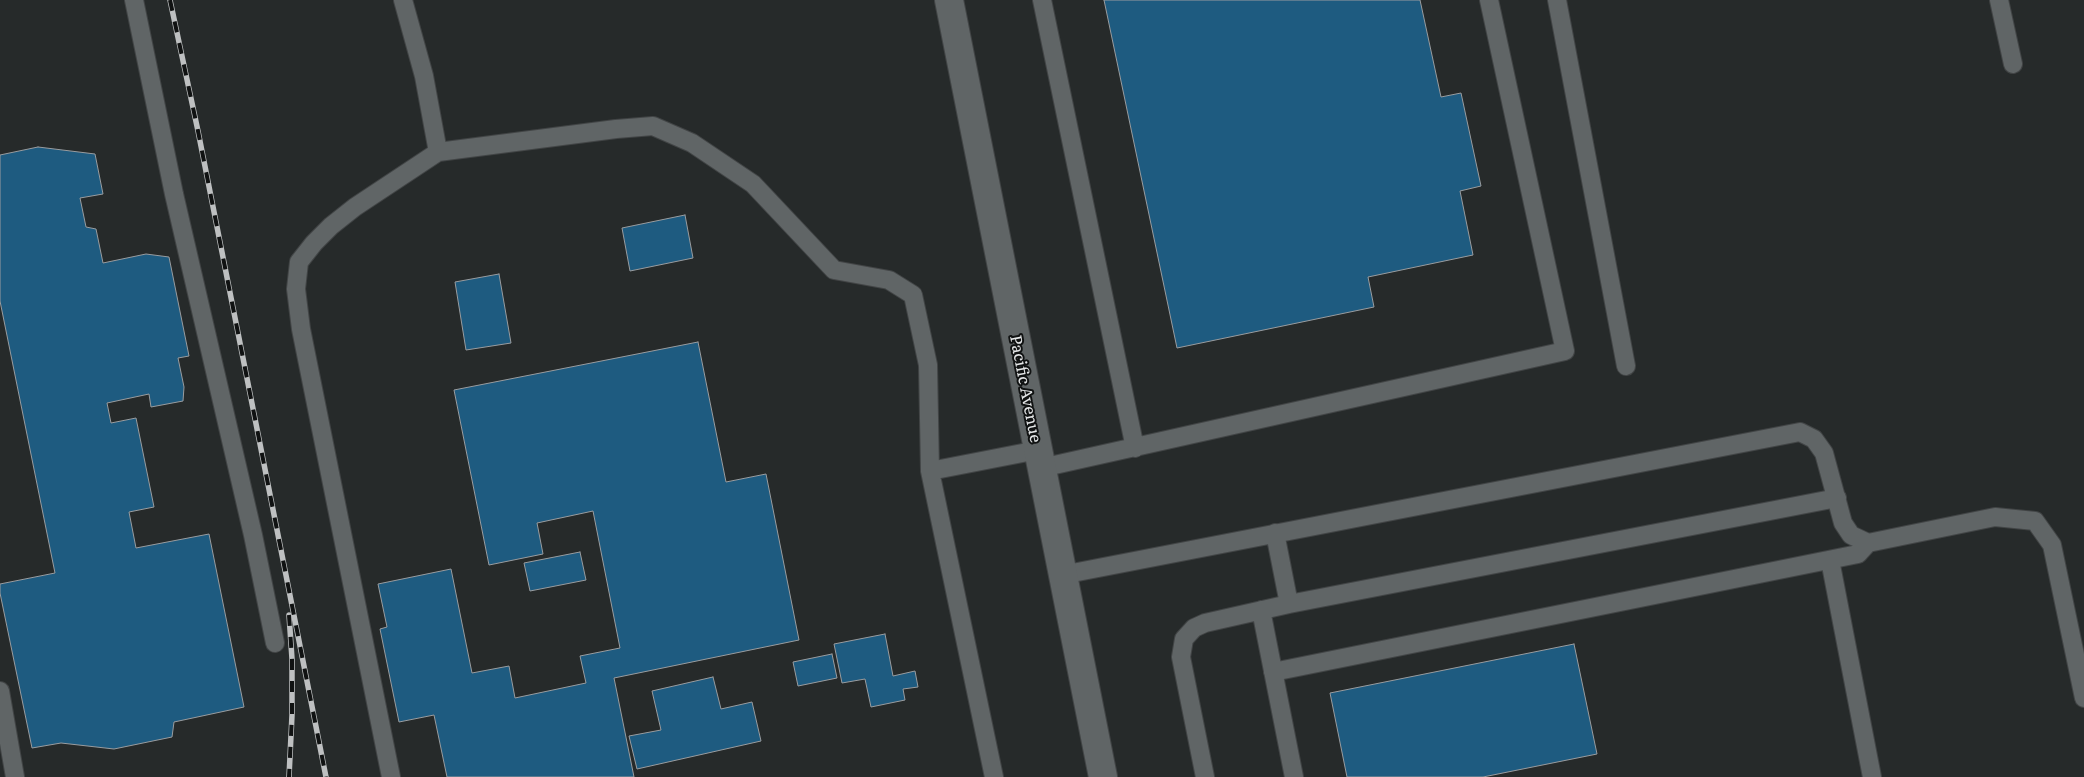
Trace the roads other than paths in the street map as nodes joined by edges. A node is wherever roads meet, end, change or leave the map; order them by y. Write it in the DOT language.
graph roads {
  1 [pos="134,0"];
  2 [pos="403,0"];
  3 [pos="949,0"];
  4 [pos="1042,0"];
  5 [pos="1489,0"];
  6 [pos="1557,0"];
  7 [pos="1999,0"];
  8 [pos="2013,64"];
  9 [pos="438,152"];
  10 [pos="1626,366"];
  11 [pos="1135,448"];
  12 [pos="1039,459"];
  13 [pos="930,471"];
  14 [pos="1837,498"];
  15 [pos="1275,533"];
  16 [pos="1868,543"];
  17 [pos="1830,560"];
  18 [pos="1062,575"];
  19 [pos="1289,604"];
  20 [pos="1261,610"];
  21 [pos="274,643"];
  22 [pos="1273,672"];
  23 [pos="0,691"];
  24 [pos="2084,698"];
  25 [pos="15,777"];
  26 [pos="390,777"];
  27 [pos="994,777"];
  28 [pos="1103,777"];
  29 [pos="1205,777"];
  30 [pos="1294,777"];
  31 [pos="1872,777"];
  1 -- 21 [label="lane"];
  2 -- 9 [label="lane"];
  3 -- 12 [label="street, Pacific Avenue"];
  4 -- 11 [label="lane"];
  5 -- 11 [label="lane"];
  6 -- 10 [label="lane"];
  7 -- 8 [label="lane"];
  9 -- 13 [label="lane"];
  9 -- 26 [label="lane"];
  11 -- 12 [label="lane"];
  12 -- 13 [label="lane"];
  12 -- 18 [label="street, Pacific Avenue"];
  13 -- 27 [label="lane"];
  14 -- 15 [label="lane"];
  14 -- 16 [label="lane"];
  14 -- 19 [label="lane"];
  15 -- 18 [label="lane"];
  15 -- 19 [label="lane"];
  16 -- 17 [label="lane"];
  16 -- 24 [label="lane"];
  17 -- 22 [label="lane"];
  17 -- 31 [label="lane"];
  18 -- 28 [label="street, Pacific Avenue"];
  19 -- 20 [label="lane"];
  20 -- 22 [label="lane"];
  20 -- 29 [label="lane"];
  22 -- 30 [label="lane"];
  23 -- 25 [label="lane"];
}
